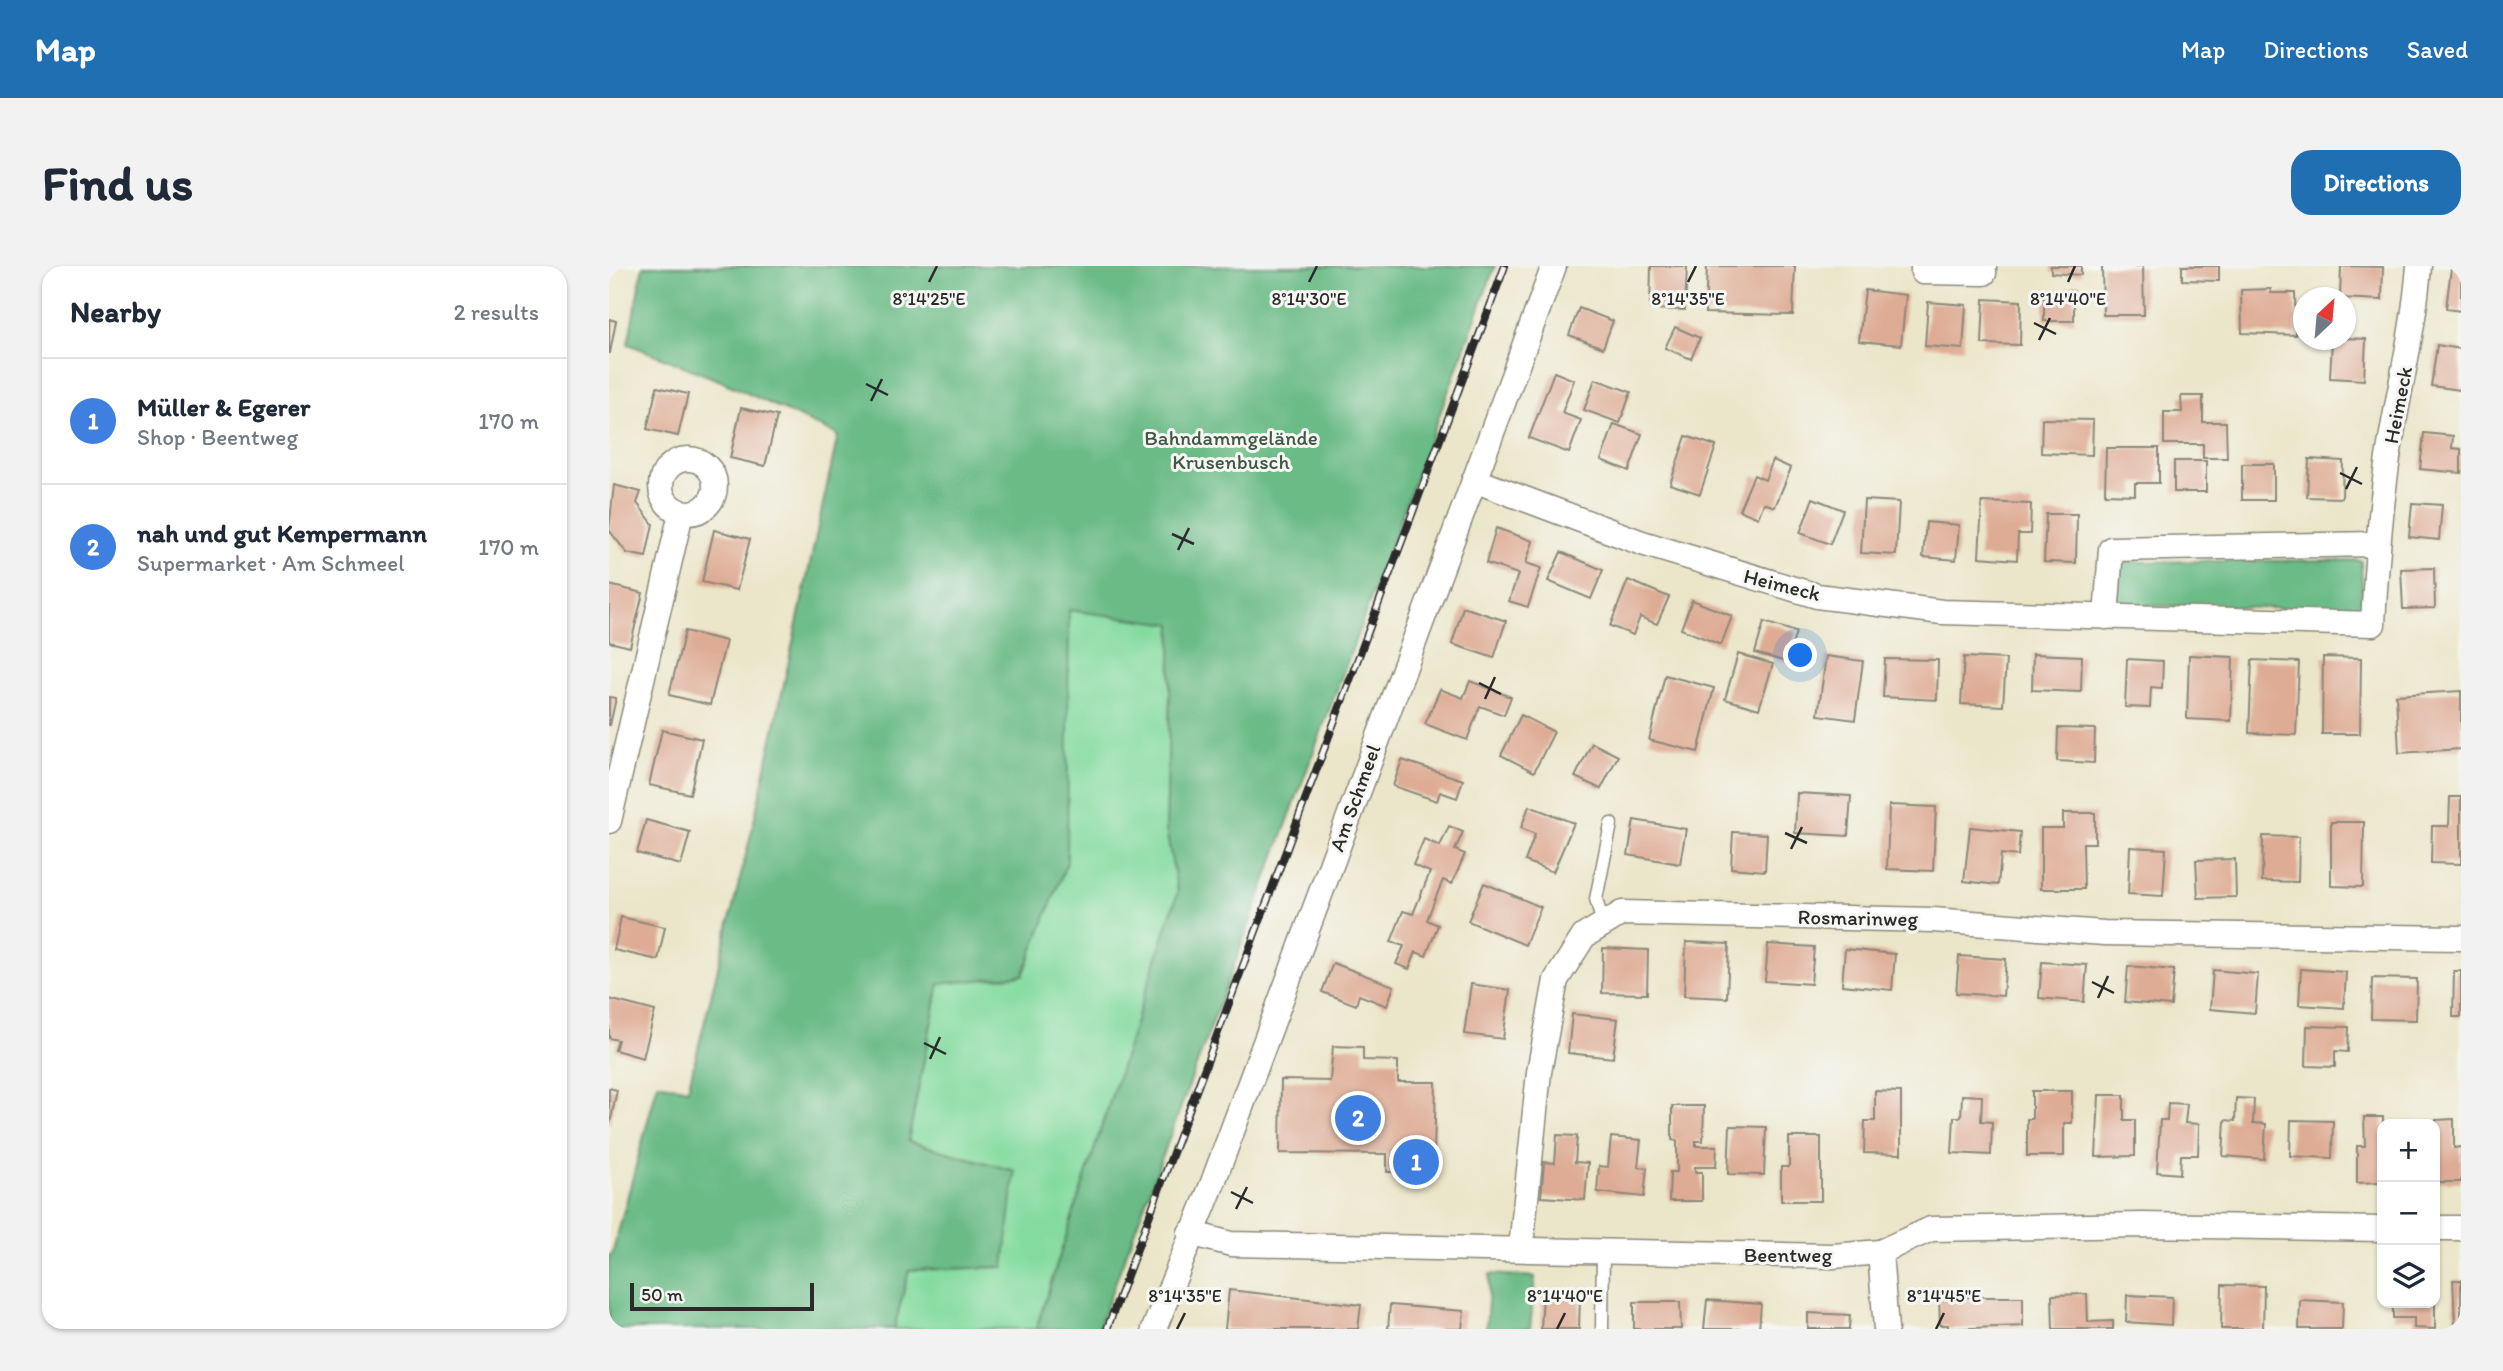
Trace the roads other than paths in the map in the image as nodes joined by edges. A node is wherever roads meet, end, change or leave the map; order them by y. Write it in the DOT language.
graph roads {
  1 [pos="1554,266"];
  2 [pos="1923,266"];
  3 [pos="1984,266"];
  4 [pos="2419,266"];
  5 [pos="1473,480"];
  6 [pos="681,513"];
  7 [pos="2377,544"];
  8 [pos="2106,617"];
  9 [pos="613,788"];
  10 [pos="609,821"];
  11 [pos="1611,824"];
  12 [pos="1603,924"];
  13 [pos="2461,938"];
  14 [pos="2377,1228"];
  15 [pos="2440,1228"];
  16 [pos="2461,1228"];
  17 [pos="1190,1233"];
  18 [pos="1521,1248"];
  19 [pos="1604,1252"];
  20 [pos="1880,1252"];
  21 [pos="1154,1329"];
  22 [pos="1602,1329"];
  23 [pos="1886,1329"];
  1 -- 5 [label="street, Am Schmeel"];
  2 -- 3 [label="street"];
  4 -- 7 [label="street, Heimeck"];
  5 -- 8 [label="street, Heimeck"];
  5 -- 17 [label="street, Am Schmeel"];
  6 -- 9 [label="street"];
  7 -- 8 [label="street"];
  7 -- 8 [label="street, Heimeck"];
  9 -- 10 [label="street"];
  11 -- 12 [label="lane"];
  12 -- 13 [label="street, Rosmarinweg"];
  12 -- 18 [label="street, Rosmarinweg"];
  14 -- 20 [label="street, Beentweg"];
  15 -- 16 [label="street"];
  17 -- 18 [label="street, Beentweg"];
  17 -- 21 [label="street, Am Schmeel"];
  18 -- 19 [label="street, Beentweg"];
  19 -- 20 [label="street, Beentweg"];
  19 -- 22 [label="lane"];
  20 -- 23 [label="street"];
}
